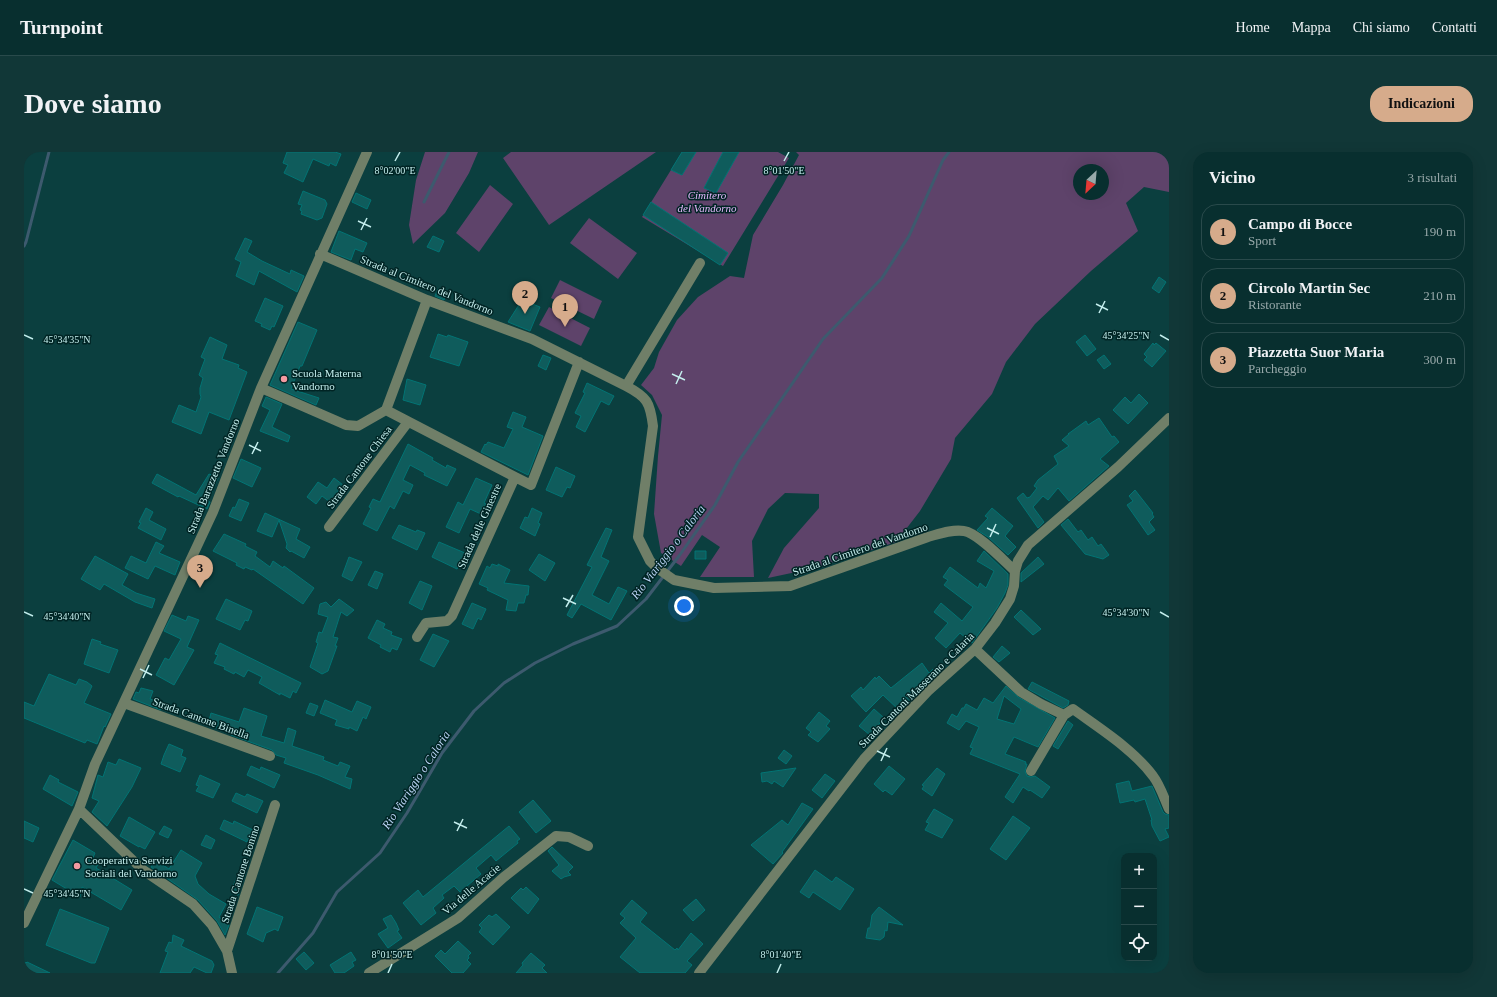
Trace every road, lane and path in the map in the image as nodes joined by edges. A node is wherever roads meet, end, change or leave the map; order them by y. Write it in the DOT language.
graph roads {
  1 [pos="367,152"];
  2 [pos="320,254"];
  3 [pos="700,263"];
  4 [pos="427,300"];
  5 [pos="579,362"];
  6 [pos="626,386"];
  7 [pos="261,388"];
  8 [pos="386,410"];
  9 [pos="1169,418"];
  10 [pos="408,422"];
  11 [pos="515,477"];
  12 [pos="329,527"];
  13 [pos="1015,571"];
  14 [pos="417,637"];
  15 [pos="975,649"];
  16 [pos="124,703"];
  17 [pos="1064,715"];
  18 [pos="270,756"];
  19 [pos="1031,771"];
  20 [pos="275,805"];
  21 [pos="79,809"];
  22 [pos="1169,809"];
  23 [pos="588,846"];
  24 [pos="24,923"];
  25 [pos="227,951"];
  26 [pos="232,973"];
  27 [pos="369,973"];
  28 [pos="699,973"];
  1 -- 2 [label="street, Strada Barazzetto Vandorno"];
  2 -- 4 [label="street, Strada al Cimitero del Vandorno"];
  2 -- 7 [label="street, Strada Barazzetto Vandorno"];
  3 -- 6 [label="street"];
  4 -- 5 [label="street, Strada al Cimitero del Vandorno"];
  4 -- 8 [label="street, Strada Cantone Chiesa"];
  5 -- 6 [label="street, Strada al Cimitero del Vandorno"];
  5 -- 11 [label="street, Strada delle Ginestre"];
  6 -- 13 [label="street, Strada al Cimitero del Vandorno"];
  7 -- 8 [label="street, Strada Cantone Chiesa"];
  7 -- 16 [label="street, Strada Barazzetto Vandorno"];
  8 -- 10 [label="street, Strada Cantone Chiesa"];
  9 -- 13 [label="street, Strada Cantoni Masserano e Calaria"];
  10 -- 11 [label="street, Strada Cantone Chiesa"];
  10 -- 12 [label="street, Strada Cantone Chiesa"];
  11 -- 14 [label="street, Strada delle Ginestre"];
  13 -- 15 [label="street, Strada Cantoni Masserano e Calaria"];
  15 -- 17 [label="street"];
  15 -- 28 [label="street, Strada Cantoni Masserano e Calaria"];
  16 -- 18 [label="street, Strada Cantone Binella"];
  16 -- 21 [label="street, Strada Barazzetto Vandorno"];
  17 -- 19 [label="street"];
  17 -- 22 [label="street"];
  20 -- 25 [label="street, Strada Cantone Bonino"];
  21 -- 24 [label="street, Strada Barazzetto Vandorno"];
  21 -- 25 [label="street, Strada Cantone Bonino"];
  23 -- 27 [label="street, Via delle Acacie"];
  25 -- 26 [label="street, Strada Cantone Bonino"];
}
